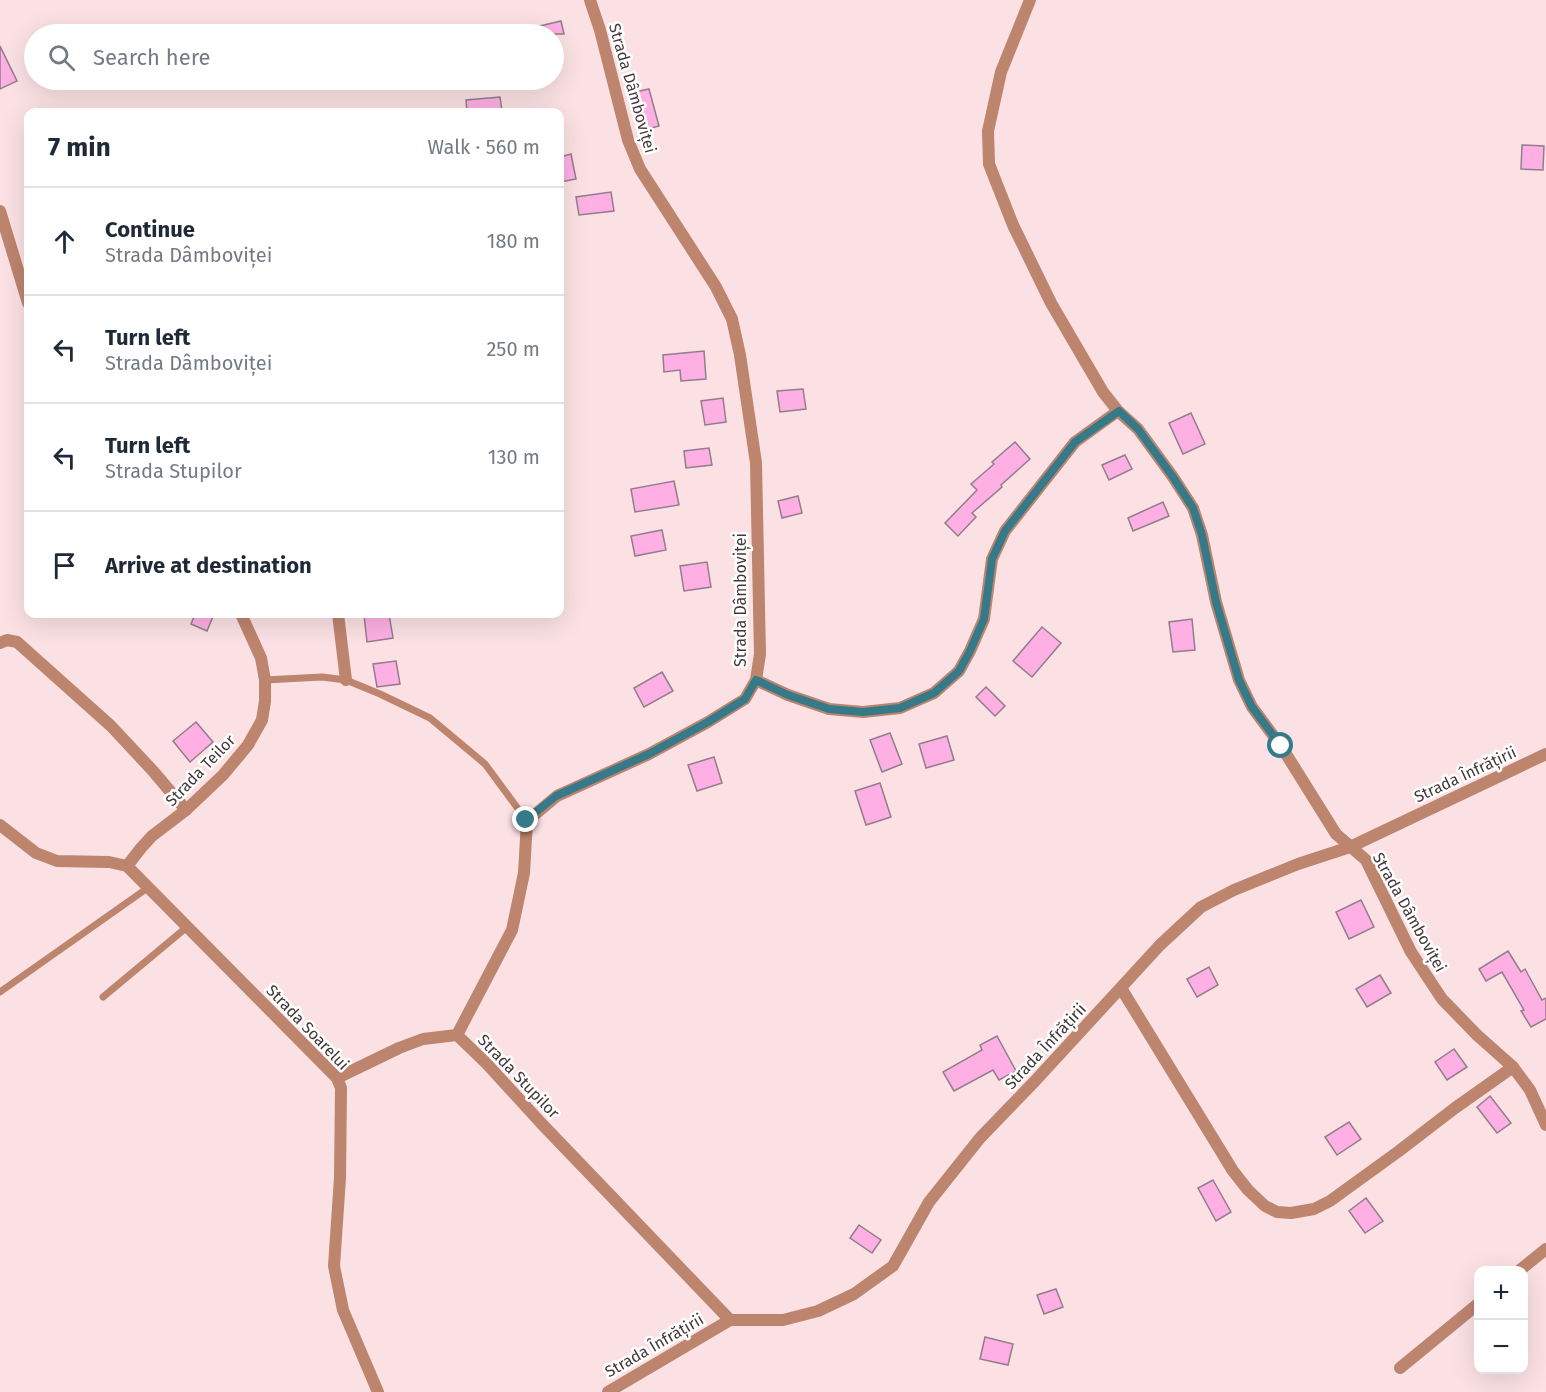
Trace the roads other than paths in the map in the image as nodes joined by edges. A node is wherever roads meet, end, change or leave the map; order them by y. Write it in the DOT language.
graph roads {
  1 [pos="590,0"];
  2 [pos="1030,0"];
  3 [pos="0,211"];
  4 [pos="24,290"];
  5 [pos="1119,411"];
  6 [pos="243,618"];
  7 [pos="338,618"];
  8 [pos="0,643"];
  9 [pos="265,680"];
  10 [pos="346,680"];
  11 [pos="756,680"];
  12 [pos="1546,754"];
  13 [pos="186,810"];
  14 [pos="526,820"];
  15 [pos="0,825"];
  16 [pos="1350,847"];
  17 [pos="128,866"];
  18 [pos="149,887"];
  19 [pos="187,927"];
  20 [pos="1121,988"];
  21 [pos="0,992"];
  22 [pos="103,997"];
  23 [pos="457,1035"];
  24 [pos="1514,1067"];
  25 [pos="337,1078"];
  26 [pos="1546,1125"];
  27 [pos="1546,1249"];
  28 [pos="1525,1266"];
  29 [pos="1474,1308"];
  30 [pos="730,1320"];
  31 [pos="1400,1368"];
  32 [pos="378,1392"];
  33 [pos="608,1392"];
  1 -- 11 [label="street, Strada Dâmboviței"];
  2 -- 5 [label="street"];
  3 -- 4 [label="street"];
  5 -- 11 [label="street, Strada Dâmboviței"];
  5 -- 16 [label="street, Strada Dâmboviței"];
  6 -- 9 [label="street, Strada Teilor"];
  7 -- 10 [label="street"];
  8 -- 13 [label="street"];
  9 -- 10 [label="lane"];
  9 -- 13 [label="street, Strada Teilor"];
  10 -- 14 [label="lane"];
  11 -- 14 [label="street"];
  12 -- 16 [label="street, Strada Înfrățirii"];
  13 -- 17 [label="street, Strada Teilor"];
  14 -- 23 [label="street, Strada Stupilor"];
  15 -- 17 [label="street"];
  16 -- 20 [label="street, Strada Înfrățirii"];
  16 -- 24 [label="street, Strada Dâmboviței"];
  17 -- 18 [label="street, Strada Soarelui"];
  18 -- 19 [label="street, Strada Soarelui"];
  18 -- 21 [label="lane"];
  19 -- 22 [label="lane"];
  19 -- 25 [label="street, Strada Soarelui"];
  20 -- 24 [label="street"];
  20 -- 30 [label="street, Strada Înfrățirii"];
  23 -- 25 [label="street"];
  23 -- 30 [label="street, Strada Stupilor"];
  24 -- 26 [label="street, Strada Dâmboviței"];
  25 -- 32 [label="street, Strada Soarelui"];
  27 -- 28 [label="street"];
  29 -- 31 [label="street"];
  30 -- 33 [label="street, Strada Înfrățirii"];
}
